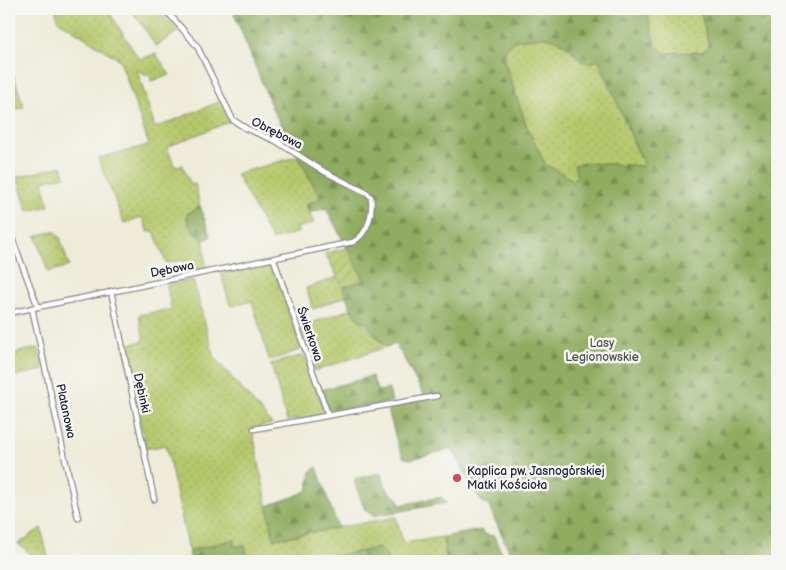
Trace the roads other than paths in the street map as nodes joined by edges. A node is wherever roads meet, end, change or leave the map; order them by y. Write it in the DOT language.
graph roads {
  1 [pos="162,9"];
  2 [pos="9,230"];
  3 [pos="340,245"];
  4 [pos="274,260"];
  5 [pos="111,291"];
  6 [pos="38,307"];
  7 [pos="32,308"];
  8 [pos="9,313"];
  9 [pos="438,396"];
  10 [pos="328,415"];
  11 [pos="254,429"];
  12 [pos="154,499"];
  13 [pos="78,518"];
  1 -- 3 [label="street, Obrębowa"];
  2 -- 6 [label="street"];
  3 -- 4 [label="street, Dębowa"];
  4 -- 5 [label="street, Dębowa"];
  4 -- 10 [label="street, Świerkowa"];
  5 -- 6 [label="street, Dębowa"];
  5 -- 12 [label="street, Dębinki"];
  6 -- 7 [label="street, Dębowa"];
  7 -- 8 [label="street, Dębowa"];
  7 -- 13 [label="street, Platanowa"];
  9 -- 10 [label="street"];
  10 -- 11 [label="street"];
}
